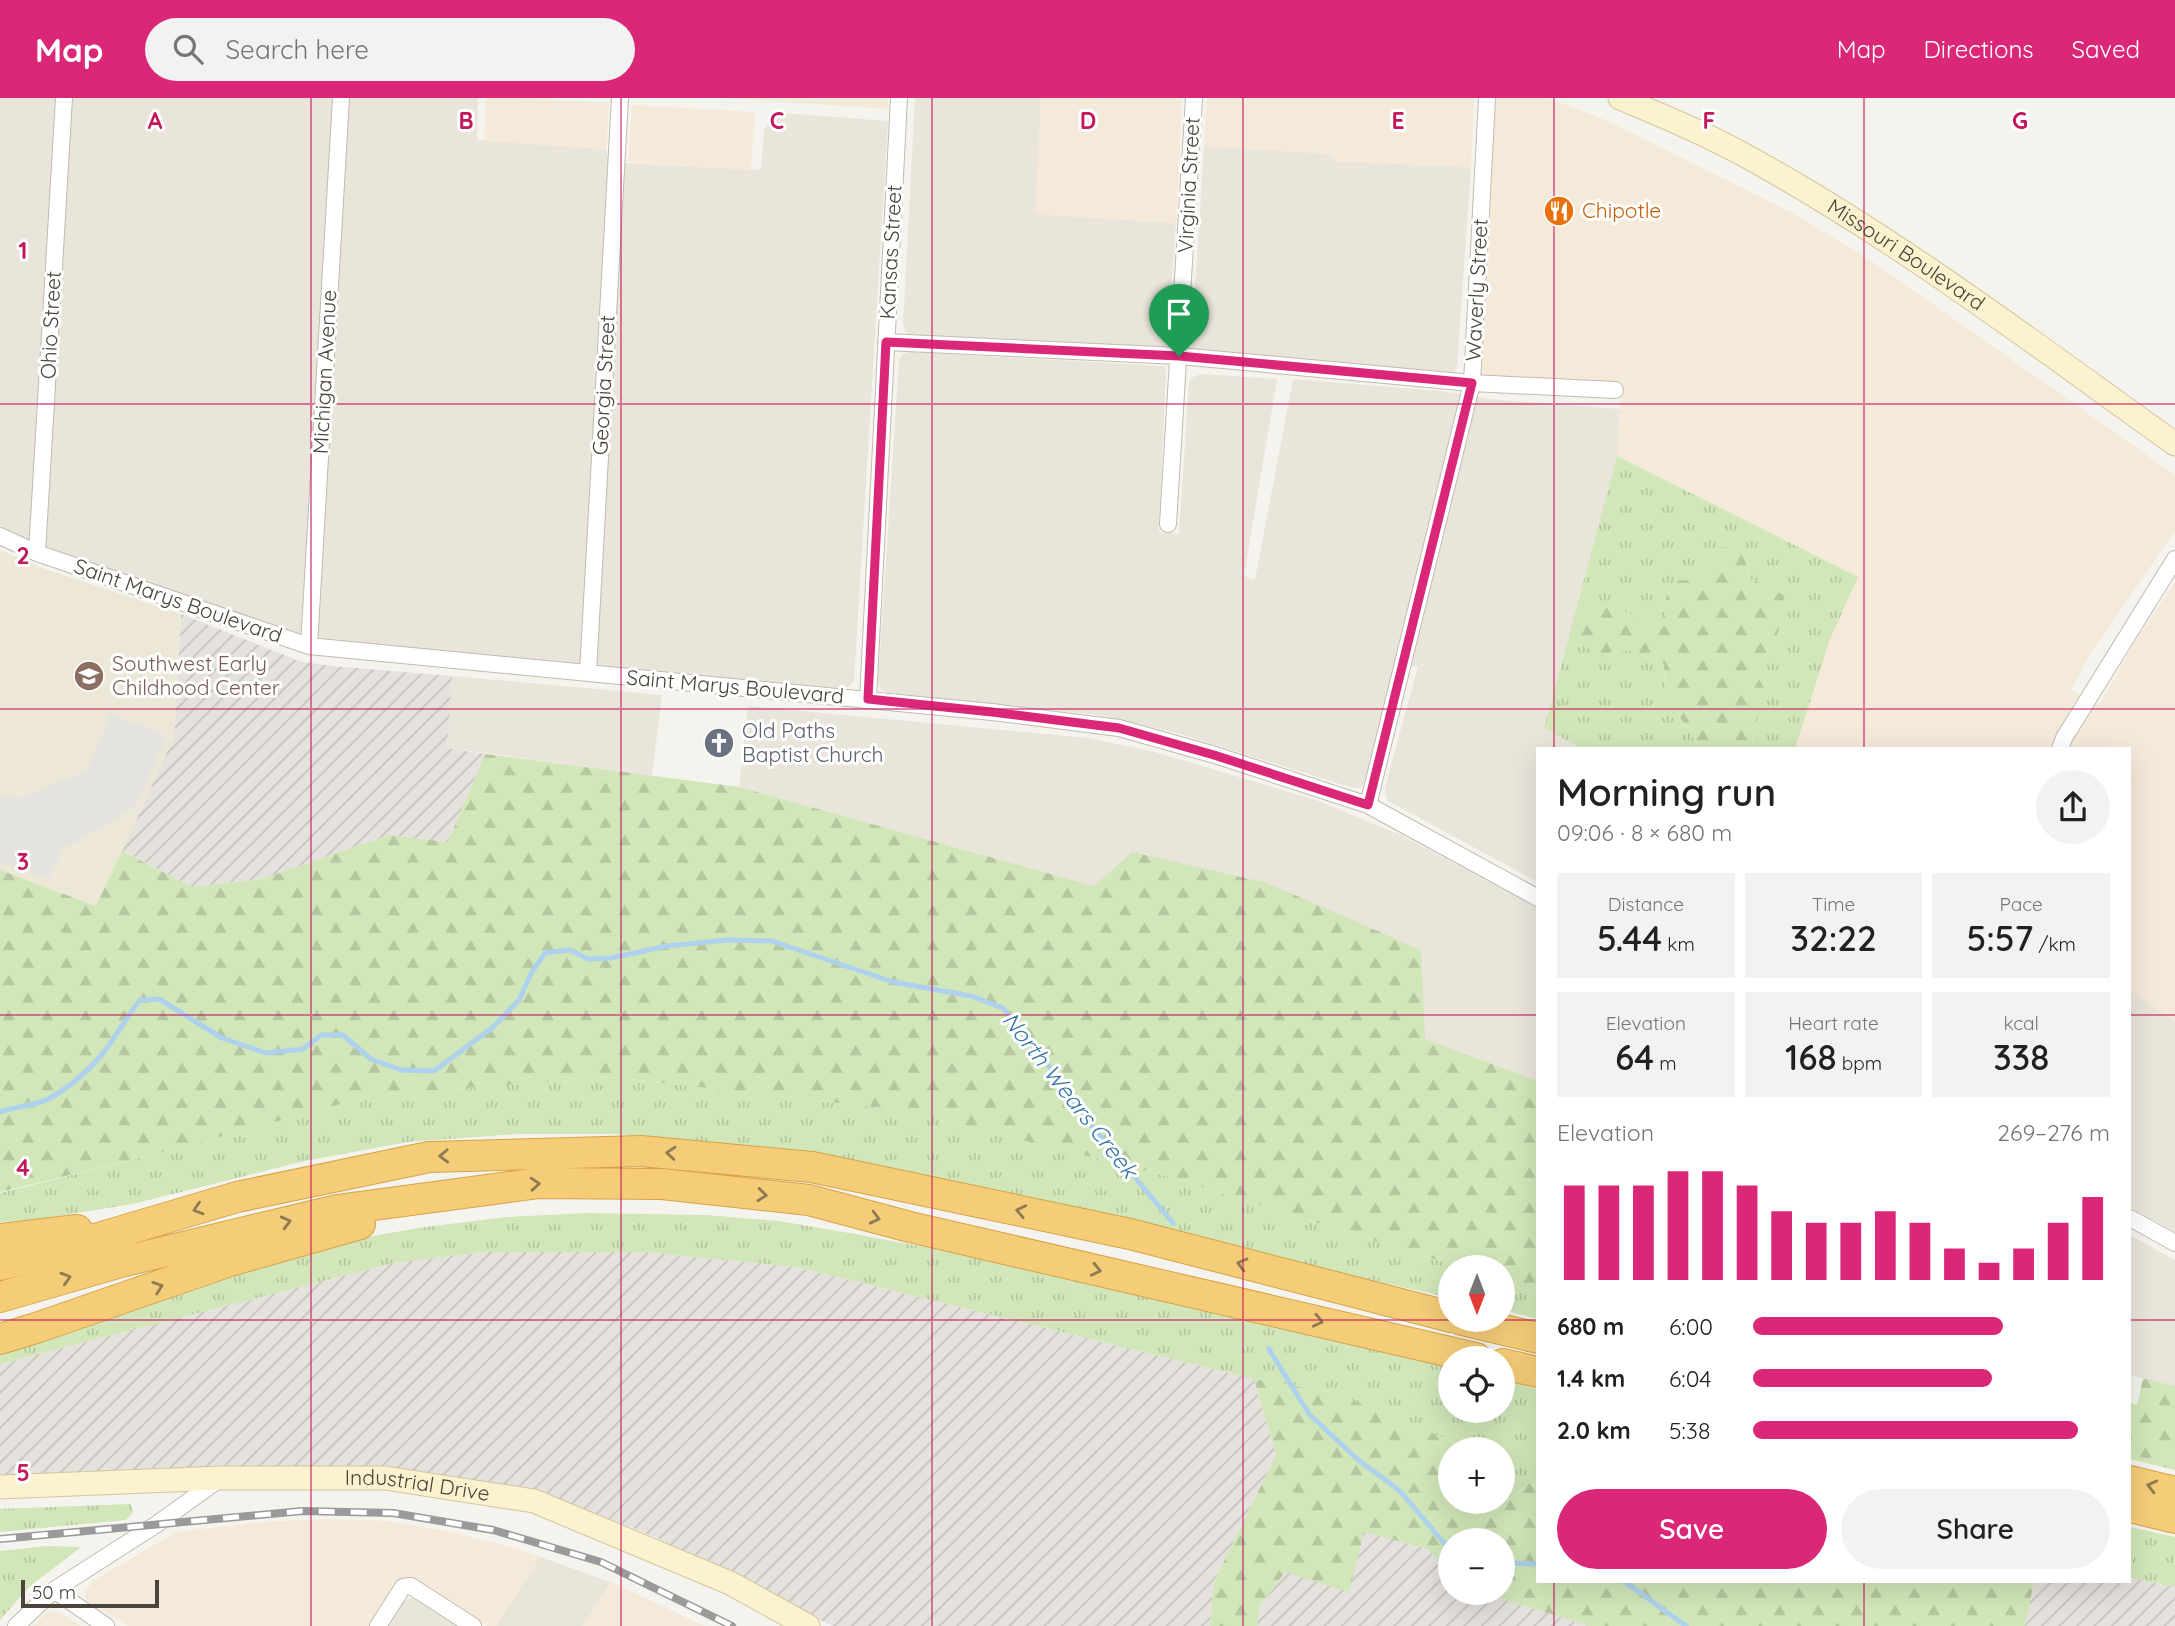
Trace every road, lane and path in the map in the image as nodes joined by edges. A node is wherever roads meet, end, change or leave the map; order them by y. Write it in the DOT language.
graph roads {
  1 [pos="64,98"];
  2 [pos="341,98"];
  3 [pos="620,98"];
  4 [pos="899,98"];
  5 [pos="1194,98"];
  6 [pos="1487,98"];
  7 [pos="1620,98"];
  8 [pos="886,342"];
  9 [pos="1179,356"];
  10 [pos="1472,383"];
  11 [pos="1615,390"];
  12 [pos="2175,444"];
  13 [pos="1168,524"];
  14 [pos="0,536"];
  15 [pos="37,553"];
  16 [pos="2175,559"];
  17 [pos="309,646"];
  18 [pos="588,673"];
  19 [pos="868,699"];
  20 [pos="2061,747"];
  21 [pos="1368,805"];
  22 [pos="1536,897"];
  23 [pos="500,1187"];
  24 [pos="2131,1219"];
  25 [pos="154,1222"];
  26 [pos="0,1238"];
  27 [pos="2175,1243"];
  28 [pos="0,1265"];
  29 [pos="0,1297"];
  30 [pos="1438,1314"];
  31 [pos="1513,1332"];
  32 [pos="1536,1338"];
  33 [pos="0,1339"];
  34 [pos="1438,1349"];
  35 [pos="1515,1367"];
  36 [pos="1536,1372"];
  37 [pos="221,1478"];
  38 [pos="2131,1481"];
  39 [pos="0,1487"];
  40 [pos="2175,1492"];
  41 [pos="2131,1507"];
  42 [pos="2175,1518"];
  43 [pos="54,1590"];
  44 [pos="16,1626"];
  45 [pos="106,1626"];
  46 [pos="378,1626"];
  47 [pos="473,1626"];
  48 [pos="808,1626"];
  1 -- 15 [label="street, Ohio Street"];
  2 -- 17 [label="street, Michigan Avenue"];
  3 -- 18 [label="street, Georgia Street"];
  4 -- 8 [label="street, Kansas Street"];
  5 -- 9 [label="street, Virginia Street"];
  6 -- 10 [label="street, Waverly Street"];
  7 -- 12 [label="main road, Missouri Boulevard"];
  8 -- 9 [label="street"];
  8 -- 19 [label="street, Kansas Street"];
  9 -- 10 [label="street"];
  9 -- 13 [label="street, Virginia Street"];
  10 -- 11 [label="street"];
  10 -- 21 [label="street, Waverly Street"];
  14 -- 15 [label="street, Saint Marys Boulevard"];
  15 -- 17 [label="street, Saint Marys Boulevard"];
  16 -- 20 [label="street"];
  17 -- 18 [label="street, Saint Marys Boulevard"];
  18 -- 19 [label="street, Saint Marys Boulevard"];
  19 -- 21 [label="street, Saint Marys Boulevard"];
  21 -- 22 [label="street, Saint Marys Boulevard"];
  29 -- 23 [label="highway, one-way"];
  33 -- 23 [label="highway, one-way"];
  23 -- 34 [label="highway, one-way"];
  24 -- 27 [label="street"];
  25 -- 26 [label="highway"];
  25 -- 28 [label="highway"];
  30 -- 25 [label="highway, one-way"];
  31 -- 32 [label="highway"];
  35 -- 36 [label="highway"];
  37 -- 39 [label="main road, Industrial Drive"];
  37 -- 43 [label="street"];
  37 -- 48 [label="main road, Industrial Drive"];
  40 -- 38 [label="highway, one-way"];
  41 -- 42 [label="highway"];
  43 -- 44 [label="street"];
  43 -- 45 [label="street"];
  46 -- 47 [label="street"];
}
